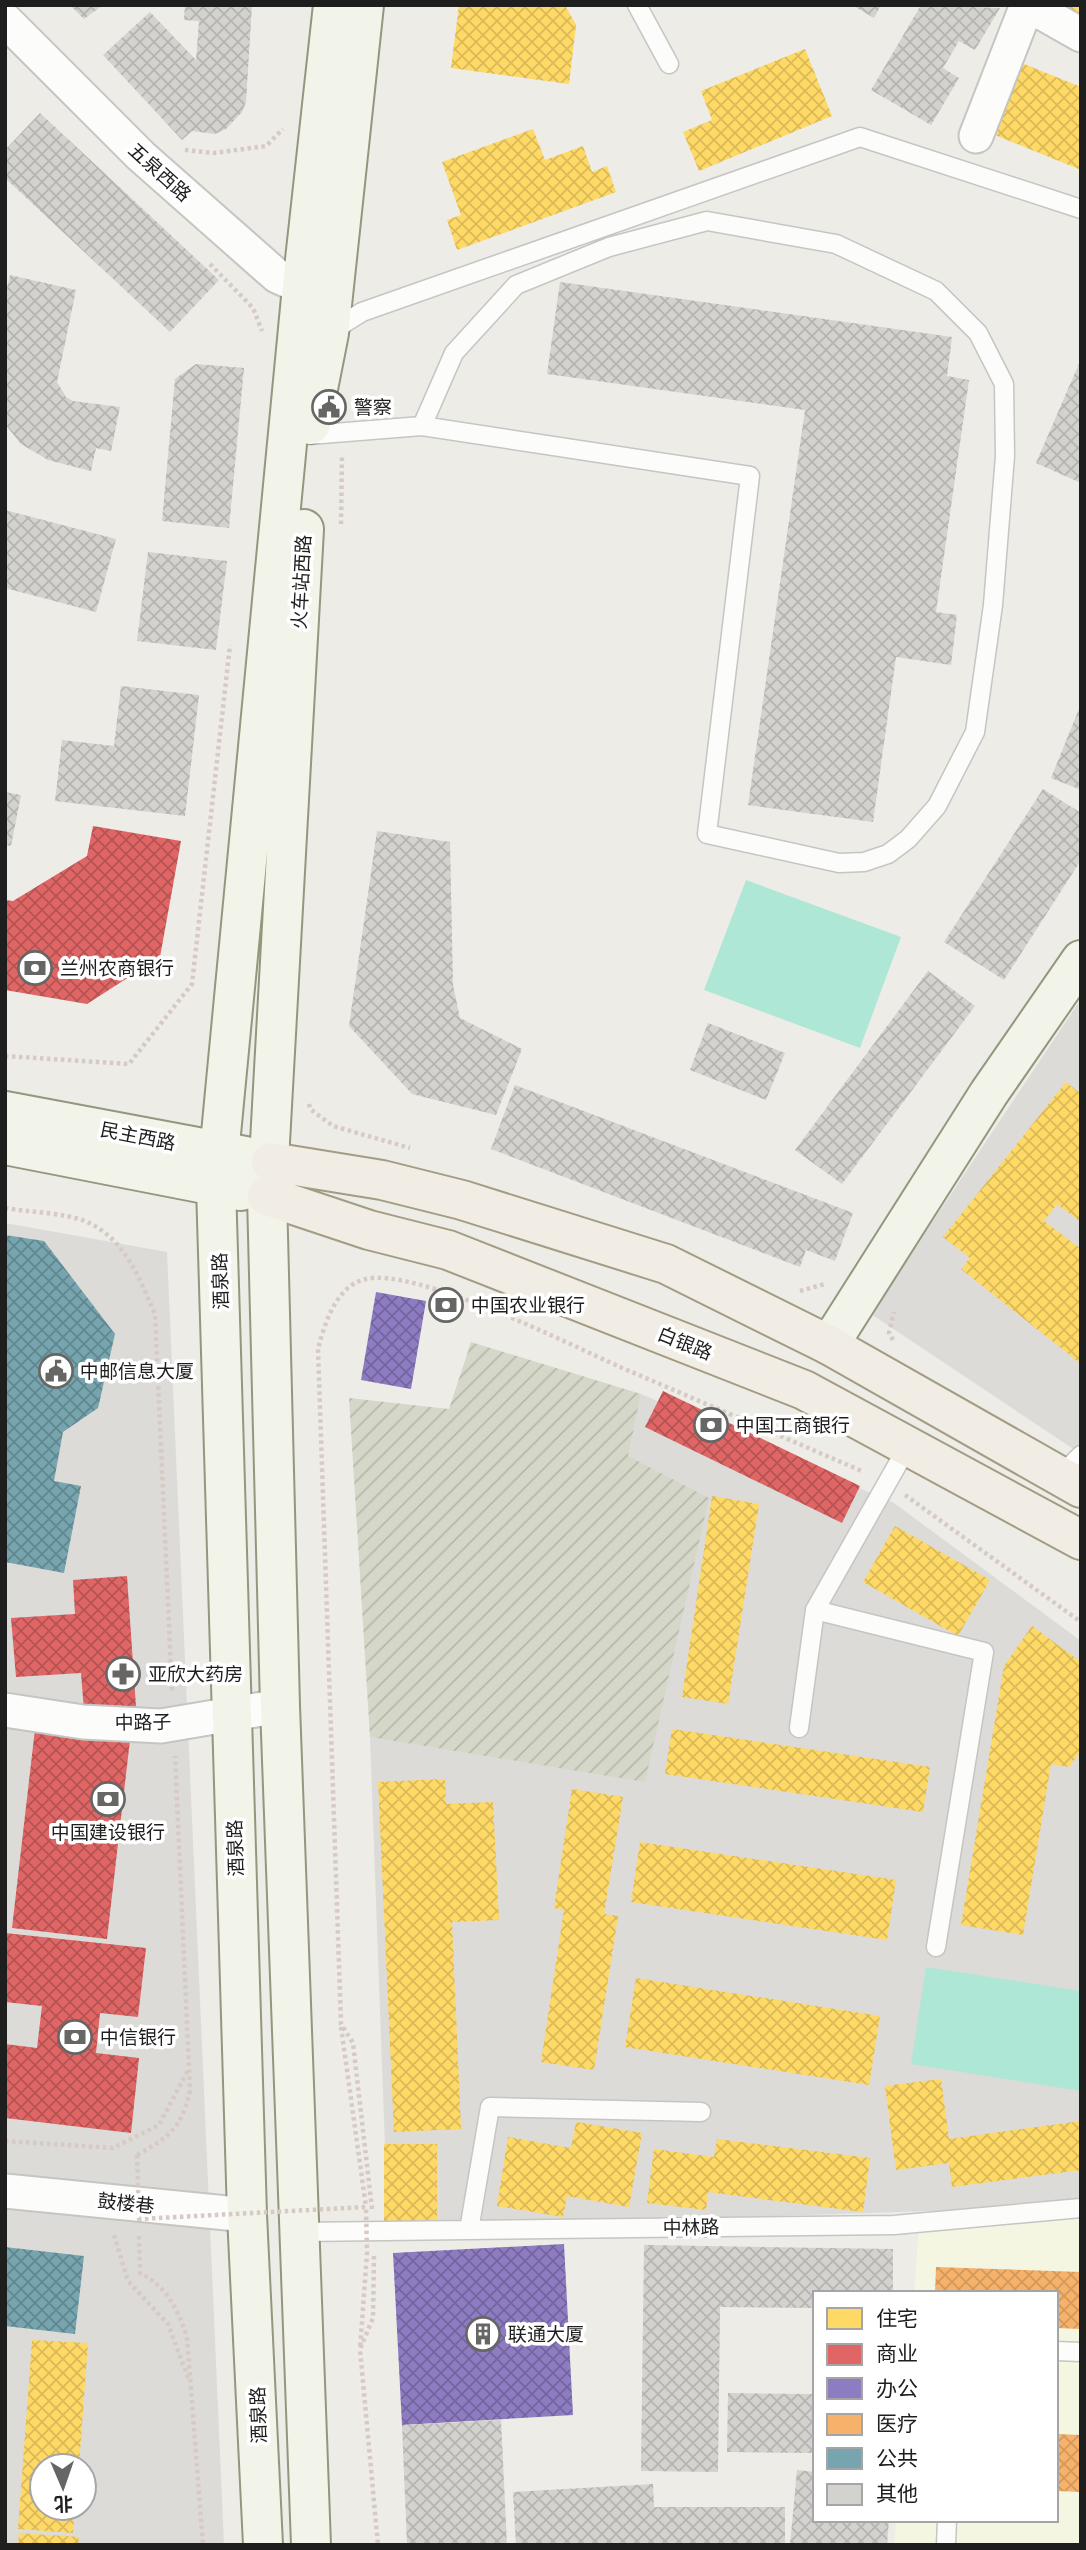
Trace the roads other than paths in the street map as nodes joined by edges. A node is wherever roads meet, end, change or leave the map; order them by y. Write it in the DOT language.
graph roads {
  1 [pos="333,5"];
  2 [pos="364,5"];
  3 [pos="637,5"];
  4 [pos="1027,5"];
  5 [pos="5,20"];
  6 [pos="1081,36"];
  7 [pos="669,64"];
  8 [pos="976,136"];
  9 [pos="1081,209"];
  10 [pos="321,307"];
  11 [pos="422,426"];
  12 [pos="326,433"];
  13 [pos="1081,960"];
  14 [pos="5,1111"];
  15 [pos="5,1145"];
  16 [pos="217,1169"];
  17 [pos="269,1179"];
  18 [pos="829,1345"];
  19 [pos="908,1446"];
  20 [pos="1074,1473"];
  21 [pos="1081,1540"];
  22 [pos="815,1610"];
  23 [pos="280,1706"];
  24 [pos="5,1710"];
  25 [pos="231,1713"];
  26 [pos="799,1728"];
  27 [pos="936,1947"];
  28 [pos="701,2112"];
  29 [pos="5,2191"];
  30 [pos="1081,2208"];
  31 [pos="247,2215"];
  32 [pos="469,2230"];
  33 [pos="300,2232"];
  34 [pos="1058,2351"];
  35 [pos="1081,2352"];
  36 [pos="947,2522"];
  37 [pos="263,2545"];
  38 [pos="311,2545"];
  39 [pos="946,2545"];
  1 -- 10 [label="main road, 火车站西路"];
  2 -- 10 [label="main road, 火车站西路"];
  3 -- 7 [label="lane"];
  4 -- 6 [label="street"];
  4 -- 8 [label="street"];
  5 -- 10 [label="street, 五泉西路"];
  9 -- 10 [label="lane"];
  10 -- 12 [label="main road, 火车站西路"];
  10 -- 16 [label="main road, 火车站西路"];
  11 -- 11 [label="lane"];
  11 -- 12 [label="lane"];
  12 -- 17 [label="main road, 火车站西路"];
  13 -- 18 [label="main road"];
  14 -- 16 [label="main road, 民主西路"];
  15 -- 16 [label="main road, 民主西路"];
  16 -- 17 [label="main road, 民主西路"];
  16 -- 25 [label="main road, 酒泉路"];
  17 -- 18 [label="main road"];
  17 -- 19 [label="main road, 白银路"];
  17 -- 23 [label="main road"];
  18 -- 20 [label="main road"];
  19 -- 21 [label="main road, 白银路"];
  19 -- 22 [label="lane"];
  22 -- 26 [label="lane"];
  22 -- 27 [label="lane"];
  23 -- 25 [label="street, 中路子"];
  23 -- 33 [label="main road"];
  24 -- 25 [label="street, 中路子"];
  25 -- 31 [label="main road, 酒泉路"];
  28 -- 32 [label="lane"];
  29 -- 31 [label="street, 鼓楼巷"];
  30 -- 32 [label="lane, 中林路"];
  31 -- 37 [label="main road, 酒泉路"];
  32 -- 33 [label="lane, 中林路"];
  33 -- 38 [label="main road"];
  34 -- 35 [label="lane"];
  36 -- 39 [label="lane"];
}
